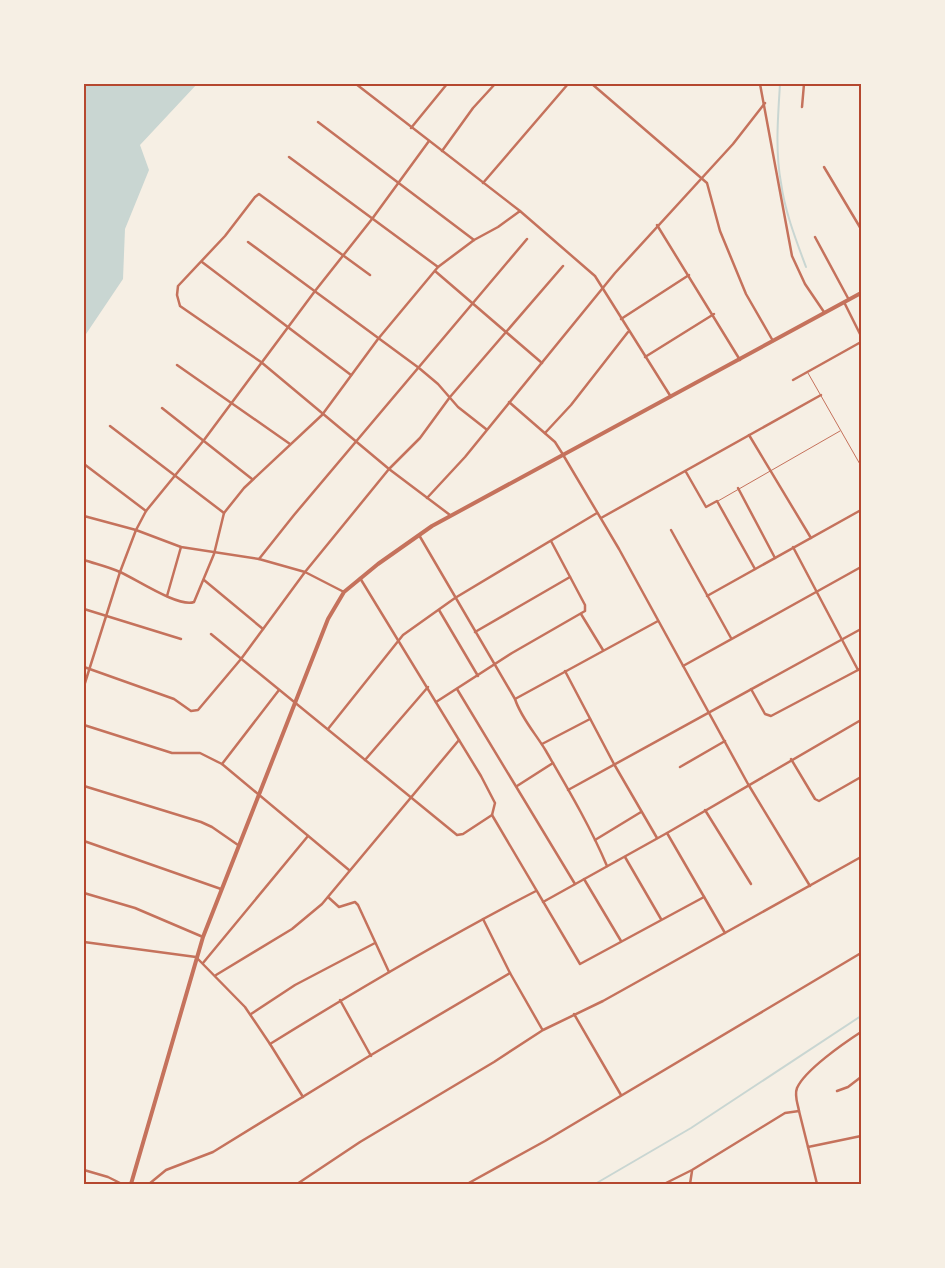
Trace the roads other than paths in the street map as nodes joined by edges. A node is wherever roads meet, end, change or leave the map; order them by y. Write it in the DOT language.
graph roads {
  1 [pos="356,84"];
  2 [pos="448,84"];
  3 [pos="495,84"];
  4 [pos="568,84"];
  5 [pos="592,84"];
  6 [pos="760,84"];
  7 [pos="804,84"];
  8 [pos="765,103"];
  9 [pos="802,107"];
  10 [pos="318,122"];
  11 [pos="411,128"];
  12 [pos="429,141"];
  13 [pos="442,151"];
  14 [pos="289,157"];
  15 [pos="824,167"];
  16 [pos="701,176"];
  17 [pos="483,182"];
  18 [pos="399,183"];
  19 [pos="520,211"];
  20 [pos="372,219"];
  21 [pos="657,225"];
  22 [pos="861,228"];
  23 [pos="815,237"];
  24 [pos="527,239"];
  25 [pos="474,240"];
  26 [pos="248,242"];
  27 [pos="343,256"];
  28 [pos="202,262"];
  29 [pos="563,266"];
  30 [pos="438,268"];
  31 [pos="435,271"];
  32 [pos="370,275"];
  33 [pos="689,275"];
  34 [pos="602,288"];
  35 [pos="315,291"];
  36 [pos="861,293"];
  37 [pos="849,300"];
  38 [pos="844,302"];
  39 [pos="474,304"];
  40 [pos="714,314"];
  41 [pos="825,314"];
  42 [pos="621,319"];
  43 [pos="288,327"];
  44 [pos="629,332"];
  45 [pos="507,333"];
  46 [pos="861,336"];
  47 [pos="378,338"];
  48 [pos="773,341"];
  49 [pos="861,342"];
  50 [pos="645,358"];
  51 [pos="740,360"];
  52 [pos="261,362"];
  53 [pos="542,363"];
  54 [pos="178,365"];
  55 [pos="419,368"];
  56 [pos="808,372"];
  57 [pos="351,375"];
  58 [pos="793,380"];
  59 [pos="821,395"];
  60 [pos="450,397"];
  61 [pos="671,397"];
  62 [pos="232,402"];
  63 [pos="509,402"];
  64 [pos="162,408"];
  65 [pos="322,415"];
  66 [pos="110,426"];
  67 [pos="486,429"];
  68 [pos="840,431"];
  69 [pos="545,433"];
  70 [pos="749,435"];
  71 [pos="204,440"];
  72 [pos="356,443"];
  73 [pos="290,444"];
  74 [pos="562,453"];
  75 [pos="84,464"];
  76 [pos="861,466"];
  77 [pos="389,469"];
  78 [pos="769,470"];
  79 [pos="686,472"];
  80 [pos="176,476"];
  81 [pos="252,478"];
  82 [pos="738,488"];
  83 [pos="427,498"];
  84 [pos="717,501"];
  85 [pos="861,510"];
  86 [pos="146,511"];
  87 [pos="224,513"];
  88 [pos="597,513"];
  89 [pos="450,514"];
  90 [pos="84,516"];
  91 [pos="600,518"];
  92 [pos="136,530"];
  93 [pos="671,530"];
  94 [pos="419,535"];
  95 [pos="811,538"];
  96 [pos="551,541"];
  97 [pos="181,547"];
  98 [pos="793,547"];
  99 [pos="214,554"];
  100 [pos="775,558"];
  101 [pos="260,559"];
  102 [pos="84,560"];
  103 [pos="861,567"];
  104 [pos="755,569"];
  105 [pos="120,572"];
  106 [pos="305,572"];
  107 [pos="570,577"];
  108 [pos="360,578"];
  109 [pos="204,580"];
  110 [pos="344,592"];
  111 [pos="817,592"];
  112 [pos="167,596"];
  113 [pos="707,596"];
  114 [pos="455,598"];
  115 [pos="84,609"];
  116 [pos="439,610"];
  117 [pos="581,614"];
  118 [pos="106,616"];
  119 [pos="658,621"];
  120 [pos="263,629"];
  121 [pos="861,629"];
  122 [pos="475,632"];
  123 [pos="210,634"];
  124 [pos="731,638"];
  125 [pos="181,639"];
  126 [pos="399,640"];
  127 [pos="842,640"];
  128 [pos="603,650"];
  129 [pos="241,659"];
  130 [pos="495,665"];
  131 [pos="683,666"];
  132 [pos="84,667"];
  133 [pos="860,669"];
  134 [pos="90,670"];
  135 [pos="565,671"];
  136 [pos="478,676"];
  137 [pos="84,686"];
  138 [pos="428,687"];
  139 [pos="457,688"];
  140 [pos="751,689"];
  141 [pos="279,690"];
  142 [pos="515,699"];
  143 [pos="294,702"];
  144 [pos="436,702"];
  145 [pos="709,712"];
  146 [pos="590,719"];
  147 [pos="861,720"];
  148 [pos="84,725"];
  149 [pos="328,729"];
  150 [pos="459,740"];
  151 [pos="725,741"];
  152 [pos="542,744"];
  153 [pos="791,759"];
  154 [pos="365,760"];
  155 [pos="553,763"];
  156 [pos="222,764"];
  157 [pos="614,764"];
  158 [pos="680,767"];
  159 [pos="861,777"];
  160 [pos="748,784"];
  161 [pos="84,786"];
  162 [pos="517,786"];
  163 [pos="568,790"];
  164 [pos="257,794"];
  165 [pos="409,797"];
  166 [pos="704,810"];
  167 [pos="642,812"];
  168 [pos="492,815"];
  169 [pos="666,834"];
  170 [pos="308,836"];
  171 [pos="658,838"];
  172 [pos="596,840"];
  173 [pos="84,842"];
  174 [pos="238,845"];
  175 [pos="624,857"];
  176 [pos="861,857"];
  177 [pos="607,866"];
  178 [pos="349,870"];
  179 [pos="584,879"];
  180 [pos="575,884"];
  181 [pos="751,884"];
  182 [pos="810,886"];
  183 [pos="220,889"];
  184 [pos="536,891"];
  185 [pos="84,893"];
  186 [pos="328,897"];
  187 [pos="704,897"];
  188 [pos="543,902"];
  189 [pos="482,919"];
  190 [pos="661,919"];
  191 [pos="726,934"];
  192 [pos="203,937"];
  193 [pos="84,942"];
  194 [pos="621,942"];
  195 [pos="375,943"];
  196 [pos="861,953"];
  197 [pos="196,957"];
  198 [pos="203,963"];
  199 [pos="389,972"];
  200 [pos="510,974"];
  201 [pos="216,976"];
  202 [pos="340,1000"];
  203 [pos="251,1014"];
  204 [pos="574,1014"];
  205 [pos="543,1030"];
  206 [pos="861,1032"];
  207 [pos="270,1044"];
  208 [pos="371,1056"];
  209 [pos="861,1077"];
  210 [pos="837,1091"];
  211 [pos="622,1095"];
  212 [pos="303,1097"];
  213 [pos="799,1111"];
  214 [pos="861,1136"];
  215 [pos="808,1147"];
  216 [pos="84,1170"];
  217 [pos="692,1170"];
  218 [pos="122,1184"];
  219 [pos="131,1184"];
  220 [pos="149,1184"];
  221 [pos="298,1184"];
  222 [pos="467,1184"];
  223 [pos="664,1184"];
  224 [pos="690,1184"];
  225 [pos="816,1184"];
  1 -- 11 [label="street"];
  2 -- 11 [label="street"];
  3 -- 13 [label="street"];
  4 -- 17 [label="street"];
  5 -- 16 [label="street"];
  6 -- 8 [label="street"];
  7 -- 9 [label="street"];
  8 -- 16 [label="street"];
  8 -- 41 [label="street"];
  10 -- 18 [label="street"];
  11 -- 12 [label="street"];
  12 -- 13 [label="street"];
  12 -- 18 [label="street"];
  13 -- 17 [label="street"];
  14 -- 20 [label="street"];
  15 -- 22 [label="street"];
  16 -- 21 [label="street"];
  16 -- 48 [label="street"];
  17 -- 19 [label="street"];
  18 -- 20 [label="street"];
  18 -- 25 [label="street"];
  19 -- 25 [label="street"];
  19 -- 34 [label="street"];
  20 -- 27 [label="street"];
  20 -- 30 [label="street"];
  21 -- 33 [label="street"];
  21 -- 34 [label="street"];
  23 -- 37 [label="street"];
  24 -- 39 [label="street"];
  25 -- 30 [label="street"];
  26 -- 35 [label="street"];
  27 -- 28 [label="street"];
  27 -- 32 [label="street"];
  27 -- 35 [label="street"];
  28 -- 43 [label="street"];
  28 -- 52 [label="street"];
  29 -- 45 [label="street"];
  30 -- 31 [label="street"];
  31 -- 39 [label="street"];
  31 -- 47 [label="street"];
  33 -- 40 [label="street"];
  33 -- 42 [label="street"];
  34 -- 42 [label="street"];
  34 -- 53 [label="street"];
  35 -- 43 [label="street"];
  35 -- 47 [label="street"];
  36 -- 37 [label="street"];
  37 -- 38 [label="street"];
  38 -- 41 [label="street"];
  38 -- 46 [label="street"];
  39 -- 45 [label="street"];
  39 -- 55 [label="street"];
  40 -- 50 [label="street"];
  40 -- 51 [label="street"];
  41 -- 48 [label="street"];
  42 -- 44 [label="street"];
  43 -- 52 [label="street"];
  43 -- 57 [label="street"];
  44 -- 50 [label="street"];
  44 -- 69 [label="street"];
  45 -- 53 [label="street"];
  45 -- 60 [label="street"];
  47 -- 55 [label="street"];
  47 -- 57 [label="street"];
  48 -- 51 [label="street"];
  49 -- 56 [label="street"];
  50 -- 61 [label="street"];
  51 -- 61 [label="street"];
  52 -- 62 [label="street"];
  52 -- 65 [label="street"];
  53 -- 63 [label="street"];
  54 -- 62 [label="street"];
  55 -- 60 [label="street"];
  55 -- 72 [label="street"];
  56 -- 58 [label="street"];
  56 -- 59 [label="lane"];
  57 -- 65 [label="street"];
  59 -- 68 [label="lane"];
  59 -- 70 [label="street"];
  60 -- 67 [label="street"];
  60 -- 77 [label="street"];
  61 -- 74 [label="street"];
  62 -- 71 [label="street"];
  62 -- 73 [label="street"];
  63 -- 67 [label="street"];
  63 -- 69 [label="street"];
  64 -- 71 [label="street"];
  65 -- 72 [label="street"];
  65 -- 73 [label="street"];
  66 -- 80 [label="street"];
  67 -- 83 [label="street"];
  68 -- 76 [label="lane"];
  68 -- 78 [label="lane"];
  69 -- 74 [label="street"];
  70 -- 78 [label="street"];
  70 -- 79 [label="street"];
  71 -- 80 [label="street"];
  71 -- 81 [label="street"];
  72 -- 77 [label="street"];
  72 -- 101 [label="street"];
  73 -- 81 [label="street"];
  74 -- 88 [label="street"];
  74 -- 89 [label="street"];
  75 -- 86 [label="street"];
  77 -- 83 [label="street"];
  77 -- 106 [label="street"];
  78 -- 82 [label="lane"];
  78 -- 95 [label="street"];
  79 -- 84 [label="street"];
  79 -- 91 [label="street"];
  80 -- 86 [label="street"];
  80 -- 87 [label="street"];
  81 -- 87 [label="street"];
  82 -- 84 [label="lane"];
  82 -- 100 [label="street"];
  83 -- 89 [label="street"];
  84 -- 104 [label="street"];
  85 -- 95 [label="street"];
  86 -- 92 [label="street"];
  87 -- 99 [label="street"];
  88 -- 91 [label="street"];
  88 -- 96 [label="street"];
  89 -- 94 [label="street"];
  90 -- 92 [label="street"];
  91 -- 119 [label="street"];
  92 -- 97 [label="street"];
  92 -- 105 [label="street"];
  93 -- 113 [label="street"];
  94 -- 108 [label="street"];
  94 -- 114 [label="street"];
  95 -- 98 [label="street"];
  96 -- 107 [label="street"];
  96 -- 114 [label="street"];
  97 -- 99 [label="street"];
  97 -- 112 [label="street"];
  98 -- 100 [label="street"];
  98 -- 111 [label="street"];
  99 -- 101 [label="street"];
  99 -- 109 [label="street"];
  100 -- 104 [label="street"];
  101 -- 106 [label="street"];
  102 -- 105 [label="street"];
  103 -- 111 [label="street"];
  104 -- 113 [label="street"];
  105 -- 112 [label="street"];
  105 -- 118 [label="street"];
  106 -- 110 [label="street"];
  106 -- 120 [label="street"];
  107 -- 117 [label="street"];
  107 -- 122 [label="street"];
  108 -- 110 [label="street"];
  108 -- 126 [label="street"];
  109 -- 112 [label="street"];
  109 -- 120 [label="street"];
  110 -- 143 [label="street"];
  111 -- 124 [label="street"];
  111 -- 127 [label="street"];
  113 -- 124 [label="street"];
  114 -- 116 [label="street"];
  114 -- 122 [label="street"];
  115 -- 118 [label="street"];
  116 -- 126 [label="street"];
  116 -- 136 [label="street"];
  117 -- 128 [label="street"];
  117 -- 130 [label="street"];
  118 -- 125 [label="street"];
  118 -- 134 [label="street"];
  119 -- 128 [label="street"];
  119 -- 131 [label="street"];
  120 -- 129 [label="street"];
  121 -- 127 [label="street"];
  122 -- 130 [label="street"];
  123 -- 129 [label="street"];
  124 -- 131 [label="street"];
  126 -- 138 [label="street"];
  126 -- 149 [label="street"];
  127 -- 133 [label="street"];
  127 -- 140 [label="street"];
  128 -- 135 [label="street"];
  129 -- 134 [label="street"];
  129 -- 141 [label="street"];
  130 -- 136 [label="street"];
  130 -- 142 [label="street"];
  131 -- 145 [label="street"];
  132 -- 134 [label="street"];
  133 -- 140 [label="street"];
  134 -- 137 [label="street"];
  135 -- 142 [label="street"];
  135 -- 146 [label="street"];
  136 -- 139 [label="street"];
  138 -- 144 [label="street"];
  138 -- 154 [label="street"];
  139 -- 144 [label="street"];
  139 -- 162 [label="street"];
  140 -- 145 [label="street"];
  141 -- 143 [label="street"];
  141 -- 156 [label="street"];
  142 -- 152 [label="street"];
  143 -- 149 [label="street"];
  143 -- 164 [label="street"];
  144 -- 150 [label="street"];
  145 -- 151 [label="street"];
  145 -- 157 [label="street"];
  146 -- 152 [label="street"];
  146 -- 157 [label="street"];
  147 -- 153 [label="street"];
  148 -- 156 [label="street"];
  149 -- 154 [label="street"];
  150 -- 165 [label="street"];
  150 -- 168 [label="street"];
  151 -- 158 [label="street"];
  151 -- 160 [label="street"];
  152 -- 155 [label="street"];
  153 -- 159 [label="street"];
  153 -- 160 [label="street"];
  154 -- 165 [label="street"];
  155 -- 162 [label="street"];
  155 -- 163 [label="street"];
  156 -- 164 [label="street"];
  157 -- 163 [label="street"];
  157 -- 167 [label="street"];
  160 -- 166 [label="street"];
  160 -- 182 [label="street"];
  161 -- 174 [label="street"];
  162 -- 180 [label="street"];
  163 -- 172 [label="street"];
  164 -- 170 [label="street"];
  164 -- 174 [label="street"];
  165 -- 168 [label="street"];
  165 -- 178 [label="street"];
  166 -- 169 [label="street"];
  166 -- 181 [label="street"];
  167 -- 171 [label="street"];
  167 -- 172 [label="street"];
  168 -- 184 [label="street"];
  169 -- 171 [label="street"];
  169 -- 187 [label="street"];
  170 -- 178 [label="street"];
  170 -- 198 [label="street"];
  171 -- 175 [label="street"];
  172 -- 177 [label="street"];
  173 -- 183 [label="street"];
  174 -- 183 [label="street"];
  175 -- 177 [label="street"];
  175 -- 190 [label="street"];
  176 -- 182 [label="street"];
  177 -- 179 [label="street"];
  178 -- 186 [label="street"];
  179 -- 180 [label="street"];
  179 -- 194 [label="street"];
  180 -- 188 [label="street"];
  182 -- 191 [label="street"];
  183 -- 192 [label="street"];
  184 -- 188 [label="street"];
  184 -- 189 [label="street"];
  185 -- 192 [label="street"];
  186 -- 195 [label="street"];
  186 -- 201 [label="street"];
  187 -- 190 [label="street"];
  187 -- 191 [label="street"];
  188 -- 194 [label="street"];
  189 -- 199 [label="street"];
  189 -- 200 [label="street"];
  190 -- 194 [label="street"];
  191 -- 204 [label="street"];
  192 -- 197 [label="street"];
  193 -- 197 [label="street"];
  195 -- 199 [label="street"];
  195 -- 203 [label="street"];
  196 -- 211 [label="street"];
  197 -- 198 [label="street"];
  197 -- 219 [label="street"];
  198 -- 201 [label="street"];
  199 -- 202 [label="street"];
  200 -- 205 [label="street"];
  200 -- 208 [label="street"];
  201 -- 203 [label="street"];
  202 -- 207 [label="street"];
  202 -- 208 [label="street"];
  203 -- 207 [label="street"];
  204 -- 205 [label="street"];
  204 -- 211 [label="street"];
  205 -- 221 [label="street"];
  206 -- 213 [label="street"];
  207 -- 212 [label="street"];
  208 -- 212 [label="street"];
  209 -- 210 [label="street"];
  211 -- 222 [label="street"];
  212 -- 220 [label="street"];
  213 -- 215 [label="street"];
  213 -- 217 [label="street"];
  214 -- 215 [label="street"];
  215 -- 225 [label="street"];
  216 -- 218 [label="street"];
  217 -- 223 [label="street"];
  217 -- 224 [label="street"];
}
